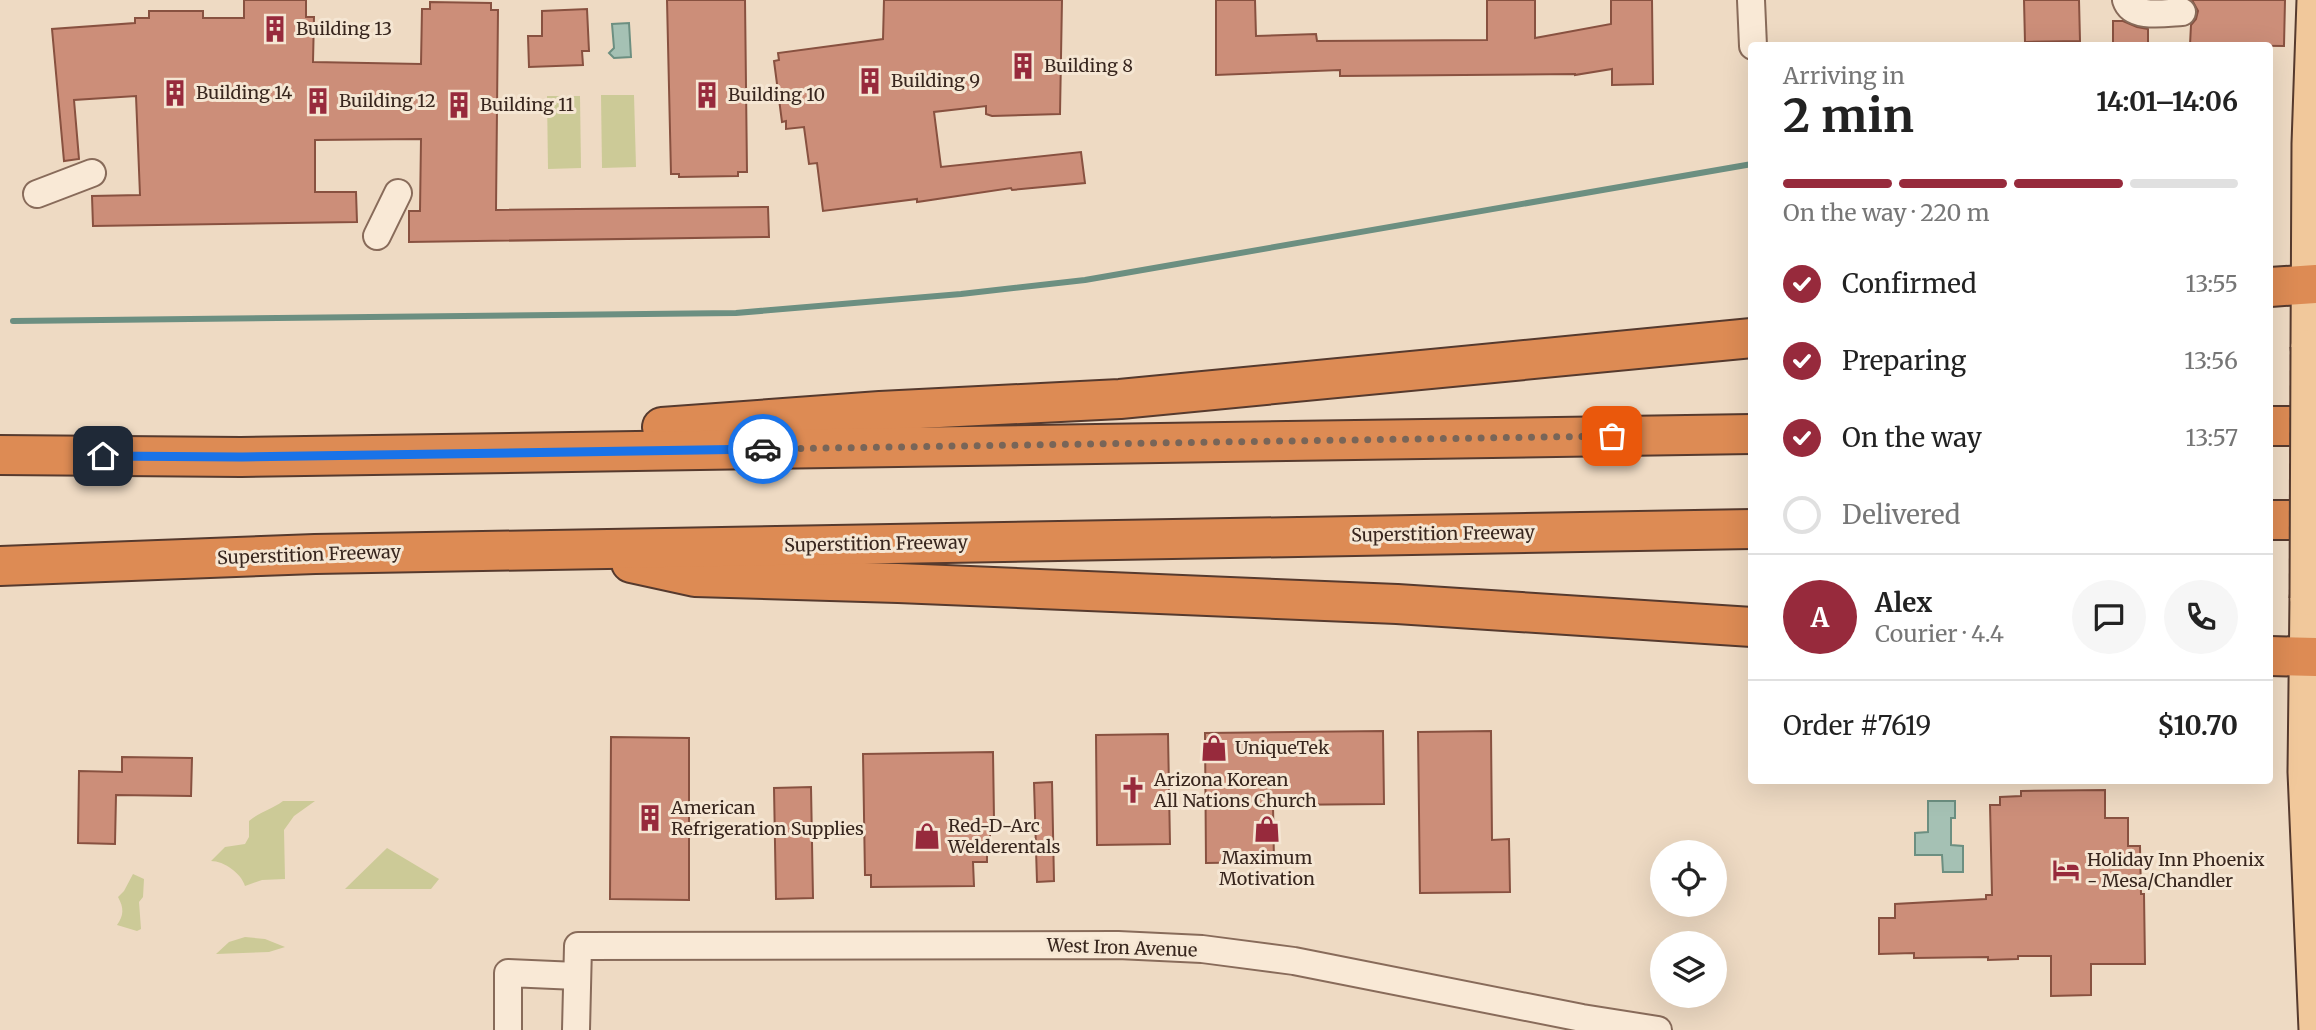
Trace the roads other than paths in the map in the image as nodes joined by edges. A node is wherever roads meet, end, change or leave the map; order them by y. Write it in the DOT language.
graph roads {
  1 [pos="1751,0"];
  2 [pos="2126,0"];
  3 [pos="2314,0"];
  4 [pos="2182,12"];
  5 [pos="1753,42"];
  6 [pos="92,173"];
  7 [pos="398,193"];
  8 [pos="37,194"];
  9 [pos="377,236"];
  10 [pos="2312,284"];
  11 [pos="2273,287"];
  12 [pos="1748,338"];
  13 [pos="2273,426"];
  14 [pos="2316,426"];
  15 [pos="1748,434"];
  16 [pos="7,455"];
  17 [pos="242,457"];
  18 [pos="2273,520"];
  19 [pos="2316,520"];
  20 [pos="1748,528"];
  21 [pos="568,549"];
  22 [pos="6,566"];
  23 [pos="1748,627"];
  24 [pos="2297,657"];
  25 [pos="577,976"];
  26 [pos="1581,1024"];
  27 [pos="508,1030"];
  28 [pos="576,1030"];
  29 [pos="1658,1030"];
  30 [pos="2316,1030"];
  1 -- 5 [label="street"];
  2 -- 4 [label="street"];
  3 -- 10 [label="main road"];
  6 -- 8 [label="street"];
  7 -- 9 [label="street"];
  10 -- 11 [label="highway"];
  10 -- 24 [label="main road, bridge"];
  12 -- 17 [label="highway"];
  13 -- 14 [label="highway"];
  15 -- 17 [label="highway"];
  16 -- 17 [label="highway"];
  18 -- 19 [label="highway"];
  20 -- 21 [label="highway, Superstition Freeway"];
  21 -- 22 [label="highway, Superstition Freeway"];
  21 -- 23 [label="highway"];
  24 -- 30 [label="main road"];
  25 -- 26 [label="street, West Iron Avenue"];
  25 -- 27 [label="street"];
  25 -- 28 [label="street"];
  26 -- 29 [label="street, West Iron Avenue"];
}
